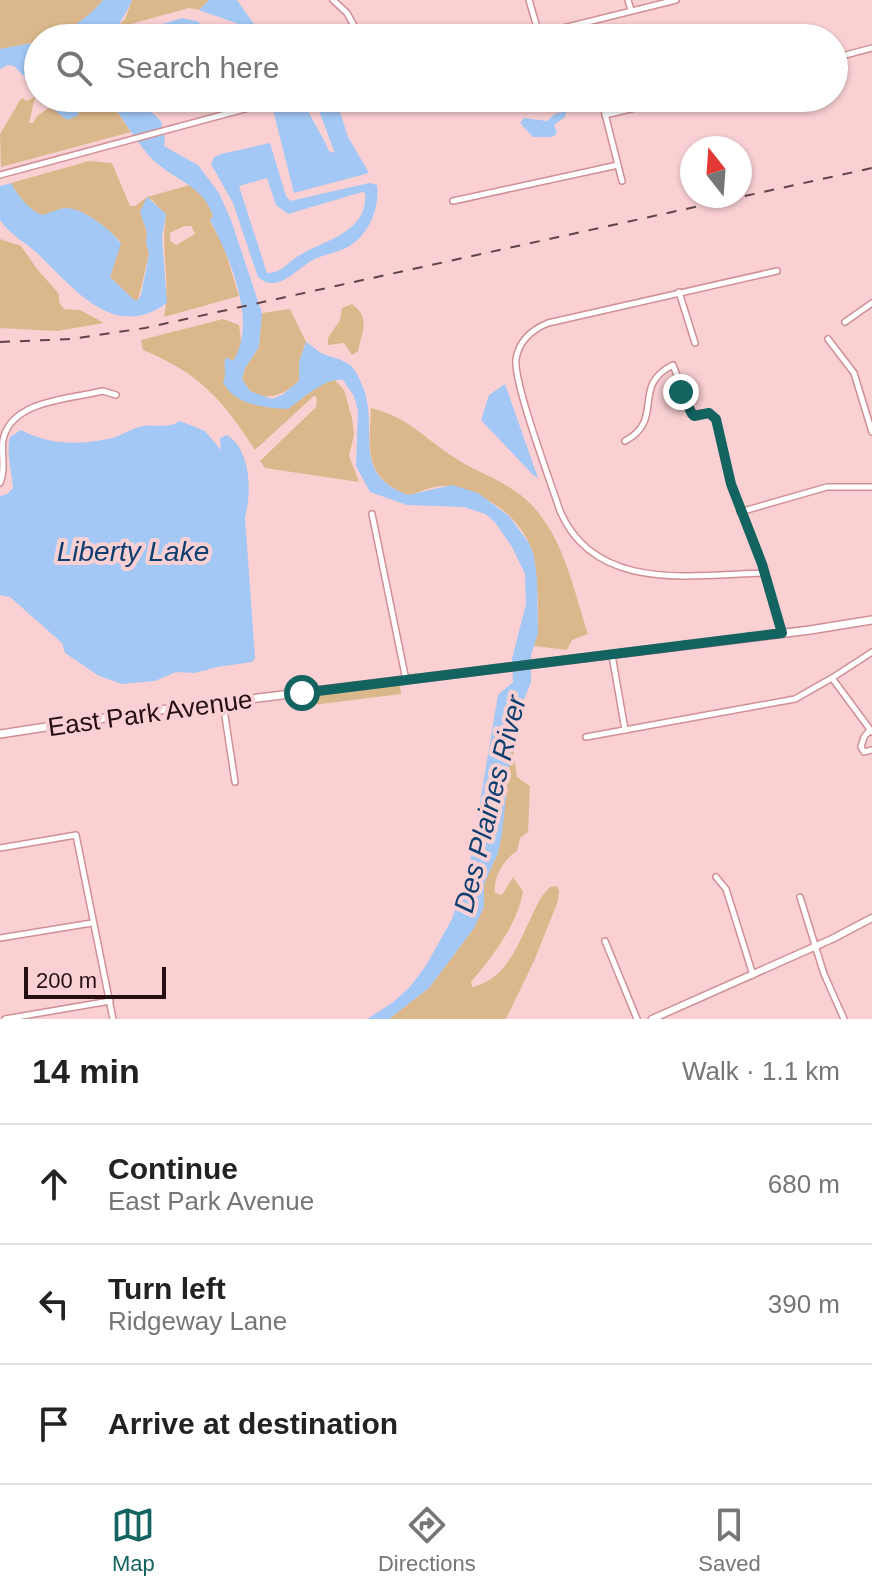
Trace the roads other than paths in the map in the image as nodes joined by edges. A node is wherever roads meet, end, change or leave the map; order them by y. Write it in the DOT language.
graph roads {
  1 [pos="333,0"];
  2 [pos="529,0"];
  3 [pos="628,0"];
  4 [pos="676,0"];
  5 [pos="631,10"];
  6 [pos="353,24"];
  7 [pos="536,24"];
  8 [pos="582,24"];
  9 [pos="872,48"];
  10 [pos="848,54"];
  11 [pos="233,112"];
  12 [pos="604,112"];
  13 [pos="618,112"];
  14 [pos="605,115"];
  15 [pos="618,165"];
  16 [pos="0,175"];
  17 [pos="622,181"];
  18 [pos="453,201"];
  19 [pos="777,271"];
  20 [pos="679,292"];
  21 [pos="872,303"];
  22 [pos="845,322"];
  23 [pos="828,339"];
  24 [pos="695,343"];
  25 [pos="116,395"];
  26 [pos="872,432"];
  27 [pos="625,441"];
  28 [pos="0,483"];
  29 [pos="872,487"];
  30 [pos="740,512"];
  31 [pos="372,514"];
  32 [pos="764,573"];
  33 [pos="872,620"];
  34 [pos="782,633"];
  35 [pos="872,652"];
  36 [pos="612,655"];
  37 [pos="832,678"];
  38 [pos="406,680"];
  39 [pos="223,703"];
  40 [pos="625,730"];
  41 [pos="871,731"];
  42 [pos="0,734"];
  43 [pos="586,737"];
  44 [pos="872,750"];
  45 [pos="235,782"];
  46 [pos="0,848"];
  47 [pos="716,877"];
  48 [pos="800,897"];
  49 [pos="872,918"];
  50 [pos="92,923"];
  51 [pos="0,938"];
  52 [pos="605,941"];
  53 [pos="815,946"];
  54 [pos="753,975"];
  55 [pos="110,1001"];
  56 [pos="48,1012"];
  57 [pos="5,1019"];
  58 [pos="49,1019"];
  59 [pos="113,1019"];
  60 [pos="637,1019"];
  61 [pos="652,1019"];
  62 [pos="844,1019"];
  1 -- 6 [label="street"];
  2 -- 7 [label="street"];
  3 -- 5 [label="street"];
  4 -- 5 [label="street"];
  5 -- 8 [label="street"];
  9 -- 10 [label="street"];
  11 -- 16 [label="street"];
  12 -- 14 [label="street"];
  13 -- 14 [label="street"];
  14 -- 15 [label="street"];
  15 -- 17 [label="street"];
  15 -- 18 [label="street"];
  19 -- 20 [label="street"];
  20 -- 24 [label="street"];
  20 -- 32 [label="street"];
  21 -- 22 [label="street"];
  23 -- 26 [label="street"];
  25 -- 28 [label="street"];
  27 -- 30 [label="street"];
  29 -- 30 [label="street"];
  30 -- 32 [label="street"];
  31 -- 38 [label="street"];
  32 -- 34 [label="street"];
  33 -- 34 [label="main road, East Park Avenue"];
  34 -- 36 [label="main road, East Park Avenue"];
  35 -- 37 [label="street"];
  36 -- 38 [label="main road, East Park Avenue"];
  36 -- 40 [label="street"];
  37 -- 40 [label="street"];
  37 -- 41 [label="street"];
  38 -- 39 [label="main road, East Park Avenue"];
  39 -- 42 [label="main road, East Park Avenue"];
  39 -- 45 [label="street"];
  40 -- 43 [label="street"];
  41 -- 44 [label="street"];
  46 -- 50 [label="street"];
  47 -- 54 [label="street"];
  48 -- 53 [label="street"];
  49 -- 53 [label="street"];
  50 -- 51 [label="street"];
  50 -- 55 [label="street"];
  52 -- 60 [label="street"];
  53 -- 54 [label="street"];
  53 -- 62 [label="street"];
  54 -- 61 [label="street"];
  55 -- 56 [label="street"];
  55 -- 59 [label="street"];
  56 -- 57 [label="street"];
  56 -- 58 [label="street"];
}
